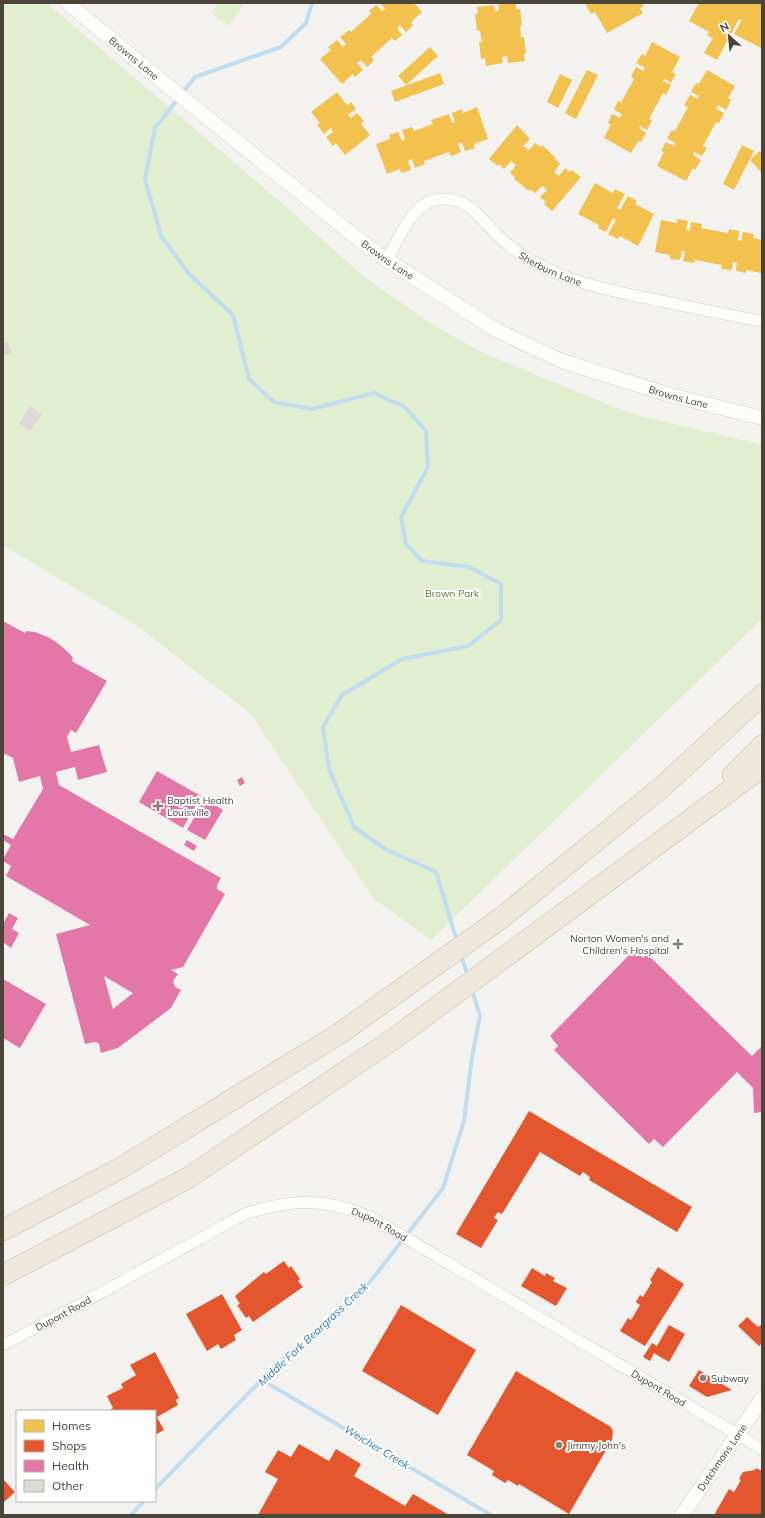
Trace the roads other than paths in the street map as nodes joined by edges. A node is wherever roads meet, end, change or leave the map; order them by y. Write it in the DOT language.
graph roads {
  1 [pos="68,3"];
  2 [pos="387,260"];
  3 [pos="762,321"];
  4 [pos="762,418"];
  5 [pos="762,695"];
  6 [pos="762,746"];
  7 [pos="762,767"];
  8 [pos="678,829"];
  9 [pos="3,1230"];
  10 [pos="3,1275"];
  11 [pos="3,1345"];
  12 [pos="762,1399"];
  13 [pos="737,1434"];
  14 [pos="762,1449"];
  15 [pos="682,1515"];
  1 -- 2 [label="street, Browns Lane"];
  2 -- 3 [label="street, Sherburn Lane"];
  2 -- 4 [label="street, Browns Lane"];
  5 -- 9 [label="highway"];
  6 -- 8 [label="highway"];
  7 -- 8 [label="highway"];
  8 -- 10 [label="highway"];
  11 -- 13 [label="street, Dupont Road"];
  12 -- 13 [label="street, Dutchmans Lane"];
  13 -- 14 [label="street, Dupont Road"];
  13 -- 15 [label="street, Dutchmans Lane"];
}
